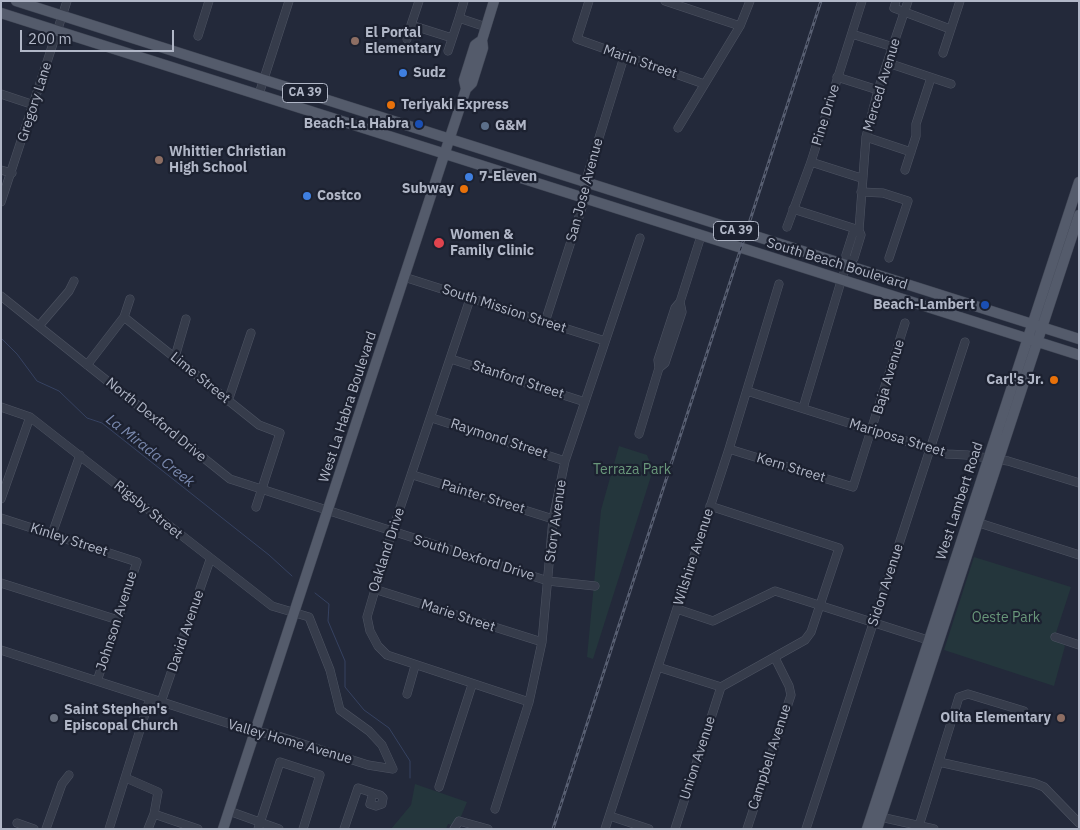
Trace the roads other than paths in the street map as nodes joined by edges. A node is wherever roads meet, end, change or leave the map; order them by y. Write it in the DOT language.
graph roads {
  1 [pos="16,1"];
  2 [pos="67,1"];
  3 [pos="209,1"];
  4 [pos="289,1"];
  5 [pos="419,1"];
  6 [pos="464,1"];
  7 [pos="494,1"];
  8 [pos="589,1"];
  9 [pos="665,1"];
  10 [pos="750,1"];
  11 [pos="862,1"];
  12 [pos="896,1"];
  13 [pos="908,1"];
  14 [pos="960,1"];
  15 [pos="904,12"];
  16 [pos="1,13"];
  17 [pos="62,16"];
  18 [pos="459,18"];
  19 [pos="412,25"];
  20 [pos="740,26"];
  21 [pos="486,27"];
  22 [pos="950,29"];
  23 [pos="58,30"];
  24 [pos="852,34"];
  25 [pos="198,36"];
  26 [pos="452,38"];
  27 [pos="407,39"];
  28 [pos="893,47"];
  29 [pos="448,51"];
  30 [pos="943,52"];
  31 [pos="624,57"];
  32 [pos="888,63"];
  33 [pos="838,77"];
  34 [pos="931,78"];
  35 [pos="263,80"];
  36 [pos="704,84"];
  37 [pos="952,84"];
  38 [pos="878,90"];
  39 [pos="1,94"];
  40 [pos="258,94"];
  41 [pos="34,105"];
  42 [pos="678,128"];
  43 [pos="866,137"];
  44 [pos="449,139"];
  45 [pos="911,152"];
  46 [pos="445,153"];
  47 [pos="811,162"];
  48 [pos="1,170"];
  49 [pos="905,170"];
  50 [pos="12,173"];
  51 [pos="861,178"];
  52 [pos="585,182"];
  53 [pos="1079,182"];
  54 [pos="861,192"];
  55 [pos="585,198"];
  56 [pos="1,202"];
  57 [pos="793,209"];
  58 [pos="1079,215"];
  59 [pos="787,227"];
  60 [pos="859,230"];
  61 [pos="701,236"];
  62 [pos="640,238"];
  63 [pos="889,258"];
  64 [pos="847,265"];
  65 [pos="404,277"];
  66 [pos="842,278"];
  67 [pos="74,281"];
  68 [pos="779,284"];
  69 [pos="2,298"];
  70 [pos="130,299"];
  71 [pos="470,300"];
  72 [pos="124,317"];
  73 [pos="186,319"];
  74 [pos="545,322"];
  75 [pos="905,323"];
  76 [pos="39,326"];
  77 [pos="1037,326"];
  78 [pos="251,333"];
  79 [pos="1079,339"];
  80 [pos="1032,340"];
  81 [pos="605,341"];
  82 [pos="965,342"];
  83 [pos="1079,355"];
  84 [pos="175,357"];
  85 [pos="451,359"];
  86 [pos="87,364"];
  87 [pos="746,391"];
  88 [pos="228,401"];
  89 [pos="585,402"];
  90 [pos="1,407"];
  91 [pos="803,408"];
  92 [pos="30,417"];
  93 [pos="432,418"];
  94 [pos="872,431"];
  95 [pos="639,434"];
  96 [pos="729,449"];
  97 [pos="930,450"];
  98 [pos="80,455"];
  99 [pos="993,460"];
  100 [pos="565,461"];
  101 [pos="413,475"];
  102 [pos="1079,483"];
  103 [pos="853,488"];
  104 [pos="262,490"];
  105 [pos="1,499"];
  106 [pos="710,506"];
  107 [pos="256,507"];
  108 [pos="327,512"];
  109 [pos="1,518"];
  110 [pos="553,519"];
  111 [pos="973,521"];
  112 [pos="392,532"];
  113 [pos="52,534"];
  114 [pos="1079,555"];
  115 [pos="210,560"];
  116 [pos="137,562"];
  117 [pos="548,581"];
  118 [pos="1,583"];
  119 [pos="595,586"];
  120 [pos="374,589"];
  121 [pos="820,605"];
  122 [pos="677,609"];
  123 [pos="294,614"];
  124 [pos="118,620"];
  125 [pos="874,623"];
  126 [pos="1055,636"];
  127 [pos="542,642"];
  128 [pos="933,642"];
  129 [pos="1079,644"];
  130 [pos="1,650"];
  131 [pos="775,658"];
  132 [pos="415,666"];
  133 [pos="658,667"];
  134 [pos="98,681"];
  135 [pos="472,684"];
  136 [pos="721,687"];
  137 [pos="407,694"];
  138 [pos="150,698"];
  139 [pos="161,702"];
  140 [pos="529,702"];
  141 [pos="1024,711"];
  142 [pos="255,732"];
  143 [pos="938,762"];
  144 [pos="68,775"];
  145 [pos="126,778"];
  146 [pos="439,787"];
  147 [pos="373,793"];
  148 [pos="495,809"];
  149 [pos="229,811"];
  150 [pos="154,814"];
  151 [pos="610,816"];
  152 [pos="876,816"];
  153 [pos="17,823"];
  154 [pos="1079,823"];
  155 [pos="259,825"];
  156 [pos="918,827"];
  157 [pos="487,828"];
  158 [pos="34,829"];
  159 [pos="46,829"];
  160 [pos="108,829"];
  161 [pos="148,829"];
  162 [pos="198,829"];
  163 [pos="223,829"];
  164 [pos="279,829"];
  165 [pos="303,829"];
  166 [pos="344,829"];
  167 [pos="454,829"];
  168 [pos="605,829"];
  169 [pos="648,829"];
  170 [pos="675,829"];
  171 [pos="747,829"];
  172 [pos="806,829"];
  173 [pos="867,829"];
  174 [pos="876,829"];
  175 [pos="934,829"];
  1 -- 17 [label="main road, CA 39"];
  2 -- 17 [label="street, Gregory Lane"];
  3 -- 25 [label="street"];
  4 -- 35 [label="street"];
  5 -- 19 [label="street"];
  6 -- 18 [label="street"];
  7 -- 21 [label="main road, West La Habra Boulevard"];
  8 -- 31 [label="street, Marin Street"];
  9 -- 20 [label="street"];
  10 -- 20 [label="street"];
  11 -- 24 [label="street, Pine Drive"];
  12 -- 15 [label="street"];
  13 -- 15 [label="street, Merced Avenue"];
  14 -- 22 [label="street"];
  15 -- 22 [label="street"];
  15 -- 28 [label="street, Merced Avenue"];
  16 -- 23 [label="main road, CA 39"];
  17 -- 23 [label="street, Gregory Lane"];
  17 -- 35 [label="main road, CA 39"];
  18 -- 21 [label="street"];
  18 -- 26 [label="street"];
  19 -- 26 [label="street"];
  19 -- 27 [label="street"];
  20 -- 36 [label="street"];
  21 -- 44 [label="main road, West La Habra Boulevard"];
  22 -- 30 [label="street"];
  23 -- 40 [label="main road, CA 39"];
  23 -- 41 [label="street, Gregory Lane"];
  24 -- 28 [label="street"];
  24 -- 33 [label="street, Pine Drive"];
  26 -- 29 [label="street"];
  28 -- 32 [label="street, Merced Avenue"];
  31 -- 36 [label="street, Marin Street"];
  31 -- 52 [label="street, San Jose Avenue"];
  32 -- 34 [label="street"];
  32 -- 38 [label="street, Merced Avenue"];
  33 -- 38 [label="street"];
  33 -- 47 [label="street, Pine Drive"];
  34 -- 37 [label="street"];
  34 -- 45 [label="street"];
  35 -- 40 [label="street"];
  35 -- 44 [label="main road, CA 39"];
  36 -- 42 [label="street"];
  38 -- 43 [label="street, Merced Avenue"];
  39 -- 41 [label="street"];
  40 -- 46 [label="main road, CA 39"];
  41 -- 50 [label="street, Gregory Lane"];
  43 -- 45 [label="street"];
  43 -- 51 [label="street, Merced Avenue"];
  44 -- 46 [label="main road, West La Habra Boulevard"];
  44 -- 52 [label="main road, South Beach Boulevard / CA 39"];
  45 -- 49 [label="street"];
  46 -- 55 [label="main road, South Beach Boulevard / CA 39"];
  46 -- 65 [label="main road, West La Habra Boulevard"];
  47 -- 51 [label="street"];
  47 -- 57 [label="street, Pine Drive"];
  48 -- 50 [label="street"];
  50 -- 56 [label="street, Gregory Lane"];
  51 -- 54 [label="street, Merced Avenue"];
  52 -- 55 [label="street, San Jose Avenue"];
  52 -- 64 [label="main road, South Beach Boulevard / CA 39"];
  53 -- 77 [label="main road, West Lambert Road"];
  54 -- 60 [label="street, Merced Avenue"];
  54 -- 63 [label="street"];
  55 -- 61 [label="main road, South Beach Boulevard / CA 39"];
  55 -- 74 [label="street, San Jose Avenue"];
  57 -- 59 [label="street, Pine Drive"];
  57 -- 60 [label="street"];
  58 -- 77 [label="main road, West Lambert Road"];
  60 -- 64 [label="street, Merced Avenue"];
  61 -- 66 [label="main road, South Beach Boulevard / CA 39"];
  61 -- 95 [label="street"];
  62 -- 81 [label="street, Story Avenue"];
  64 -- 66 [label="street, Merced Avenue"];
  64 -- 77 [label="main road, South Beach Boulevard / CA 39"];
  65 -- 71 [label="street, South Mission Street"];
  65 -- 108 [label="main road, West La Habra Boulevard"];
  66 -- 80 [label="main road, South Beach Boulevard / CA 39"];
  66 -- 91 [label="street, Merced Avenue"];
  67 -- 76 [label="street"];
  68 -- 87 [label="street, Wilshire Avenue"];
  69 -- 76 [label="street, North Dexford Drive"];
  70 -- 72 [label="street"];
  71 -- 74 [label="street, South Mission Street"];
  71 -- 85 [label="street, Oakland Drive"];
  72 -- 84 [label="street, Lime Street"];
  72 -- 86 [label="street"];
  73 -- 84 [label="street"];
  74 -- 81 [label="street, South Mission Street"];
  75 -- 94 [label="street, Baja Avenue"];
  76 -- 86 [label="street, North Dexford Drive"];
  77 -- 79 [label="main road, South Beach Boulevard / CA 39"];
  77 -- 80 [label="main road, West Lambert Road"];
  78 -- 88 [label="street"];
  80 -- 83 [label="main road, South Beach Boulevard / CA 39"];
  80 -- 99 [label="main road, West Lambert Road"];
  81 -- 89 [label="street, Story Avenue"];
  82 -- 97 [label="street, Sidon Avenue"];
  84 -- 88 [label="street, Lime Street"];
  85 -- 89 [label="street, Stanford Street"];
  85 -- 93 [label="street, Oakland Drive"];
  86 -- 104 [label="street, North Dexford Drive"];
  87 -- 91 [label="street, Mariposa Street"];
  87 -- 96 [label="street, Wilshire Avenue"];
  88 -- 104 [label="street, Lime Street"];
  89 -- 100 [label="street, Story Avenue"];
  90 -- 92 [label="street, Rigsby Street"];
  91 -- 94 [label="street, Mariposa Street"];
  92 -- 98 [label="street, Rigsby Street"];
  92 -- 105 [label="street"];
  93 -- 100 [label="street, Raymond Street"];
  93 -- 101 [label="street, Oakland Drive"];
  94 -- 97 [label="street, Mariposa Street"];
  94 -- 103 [label="street, Baja Avenue"];
  96 -- 103 [label="street, Kern Street"];
  96 -- 106 [label="street, Wilshire Avenue"];
  97 -- 99 [label="street, Mariposa Street"];
  97 -- 125 [label="street, Sidon Avenue"];
  98 -- 113 [label="street"];
  98 -- 115 [label="street, Rigsby Street"];
  99 -- 102 [label="street, Mariposa Street"];
  99 -- 111 [label="main road, West Lambert Road"];
  100 -- 110 [label="street, Story Avenue"];
  101 -- 110 [label="street, Painter Street"];
  101 -- 112 [label="street, Oakland Drive"];
  104 -- 107 [label="street"];
  104 -- 108 [label="street, North Dexford Drive"];
  106 -- 121 [label="street"];
  106 -- 122 [label="street, Wilshire Avenue"];
  108 -- 112 [label="street, South Dexford Drive"];
  108 -- 123 [label="main road, West La Habra Boulevard"];
  109 -- 113 [label="street, Kinley Street"];
  110 -- 117 [label="street, Story Avenue"];
  111 -- 114 [label="street"];
  111 -- 128 [label="main road, West Lambert Road"];
  112 -- 117 [label="street, South Dexford Drive"];
  112 -- 120 [label="street, Oakland Drive"];
  113 -- 116 [label="street, Kinley Street"];
  115 -- 123 [label="street, Rigsby Street"];
  115 -- 139 [label="street, David Avenue"];
  116 -- 124 [label="street, Johnson Avenue"];
  117 -- 119 [label="street, South Dexford Drive"];
  117 -- 127 [label="street, Story Avenue"];
  118 -- 124 [label="street"];
  120 -- 127 [label="street, Marie Street"];
  120 -- 132 [label="street, Oakland Drive"];
  121 -- 122 [label="street"];
  121 -- 125 [label="street"];
  121 -- 131 [label="street"];
  122 -- 133 [label="street, Wilshire Avenue"];
  123 -- 142 [label="main road, West La Habra Boulevard"];
  123 -- 142 [label="street, Valley Home Avenue"];
  124 -- 134 [label="street, Johnson Avenue"];
  125 -- 128 [label="street"];
  125 -- 172 [label="street, Sidon Avenue"];
  126 -- 129 [label="street"];
  127 -- 140 [label="street, Story Avenue"];
  128 -- 152 [label="main road, West Lambert Road"];
  130 -- 134 [label="street, Valley Home Avenue"];
  131 -- 136 [label="street"];
  131 -- 171 [label="street, Campbell Avenue"];
  132 -- 135 [label="street, Oakland Drive"];
  132 -- 137 [label="street"];
  133 -- 136 [label="street"];
  133 -- 151 [label="street, Wilshire Avenue"];
  134 -- 138 [label="street, Valley Home Avenue"];
  135 -- 140 [label="street, Oakland Drive"];
  135 -- 146 [label="street"];
  136 -- 170 [label="street, Union Avenue"];
  138 -- 139 [label="street, Valley Home Avenue"];
  138 -- 145 [label="street"];
  139 -- 142 [label="street, Valley Home Avenue"];
  140 -- 148 [label="street, Story Avenue"];
  141 -- 143 [label="street"];
  142 -- 149 [label="main road, West La Habra Boulevard"];
  143 -- 154 [label="street"];
  143 -- 156 [label="street"];
  144 -- 159 [label="street"];
  145 -- 150 [label="street"];
  145 -- 160 [label="street"];
  147 -- 166 [label="street"];
  149 -- 155 [label="street"];
  149 -- 163 [label="main road, West La Habra Boulevard"];
  150 -- 161 [label="street"];
  150 -- 162 [label="street"];
  151 -- 168 [label="street, Wilshire Avenue"];
  151 -- 169 [label="street"];
  152 -- 156 [label="street"];
  152 -- 173 [label="main road, West Lambert Road"];
  152 -- 174 [label="main road, West Lambert Road"];
  153 -- 158 [label="street"];
  155 -- 164 [label="street"];
  155 -- 165 [label="street"];
  156 -- 175 [label="street"];
  157 -- 167 [label="street"];
}
